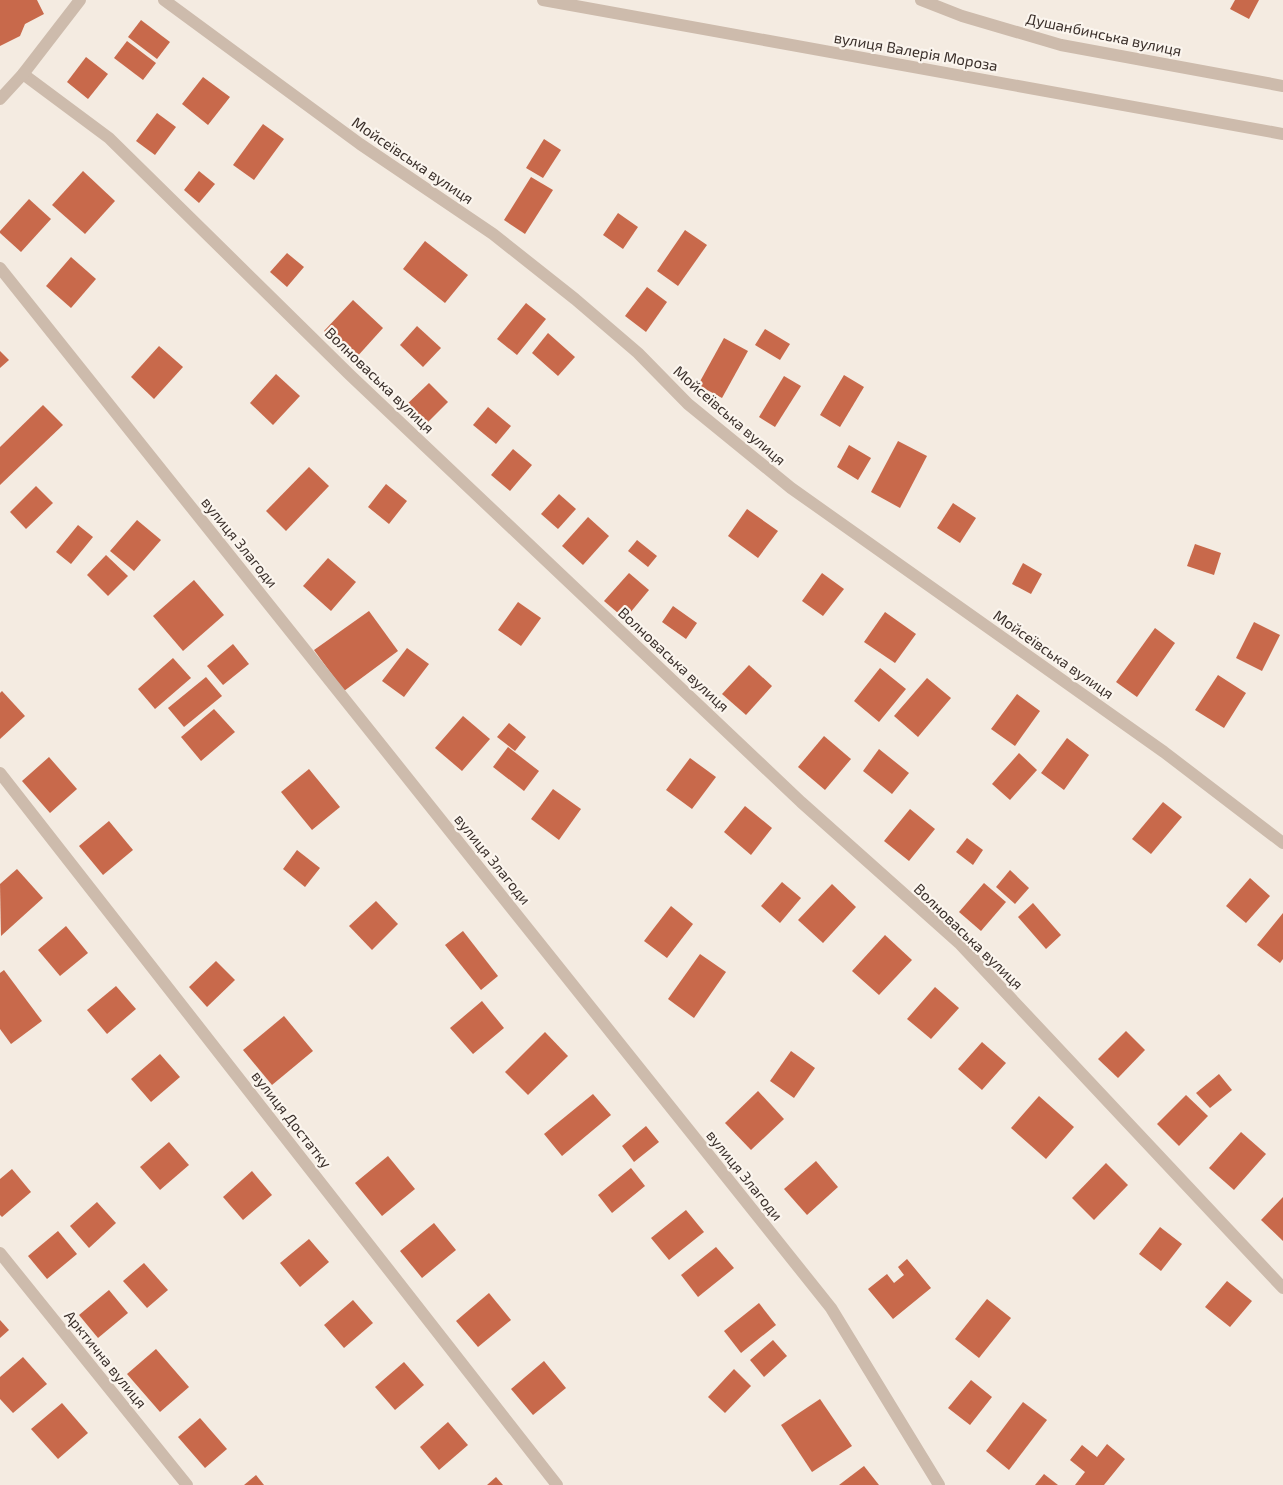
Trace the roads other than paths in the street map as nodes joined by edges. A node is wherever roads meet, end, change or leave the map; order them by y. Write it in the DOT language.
graph roads {
  1 [pos="80,0"];
  2 [pos="164,0"];
  3 [pos="543,0"];
  4 [pos="921,0"];
  5 [pos="23,74"];
  6 [pos="1283,86"];
  7 [pos="0,99"];
  8 [pos="1283,134"];
  9 [pos="0,268"];
  10 [pos="0,773"];
  11 [pos="1283,843"];
  12 [pos="0,1253"];
  13 [pos="1283,1288"];
  14 [pos="187,1485"];
  15 [pos="557,1485"];
  16 [pos="938,1485"];
  1 -- 5 [label="street"];
  2 -- 11 [label="street, Мойсеївська вулиця"];
  3 -- 8 [label="street, вулиця Валерія Мороза"];
  4 -- 6 [label="street, Душанбинська вулиця"];
  5 -- 7 [label="street"];
  5 -- 13 [label="street, Волноваська вулиця"];
  9 -- 16 [label="street, вулиця Злагоди"];
  10 -- 15 [label="street, вулиця Достатку"];
  12 -- 14 [label="street, Арктична вулиця"];
}
